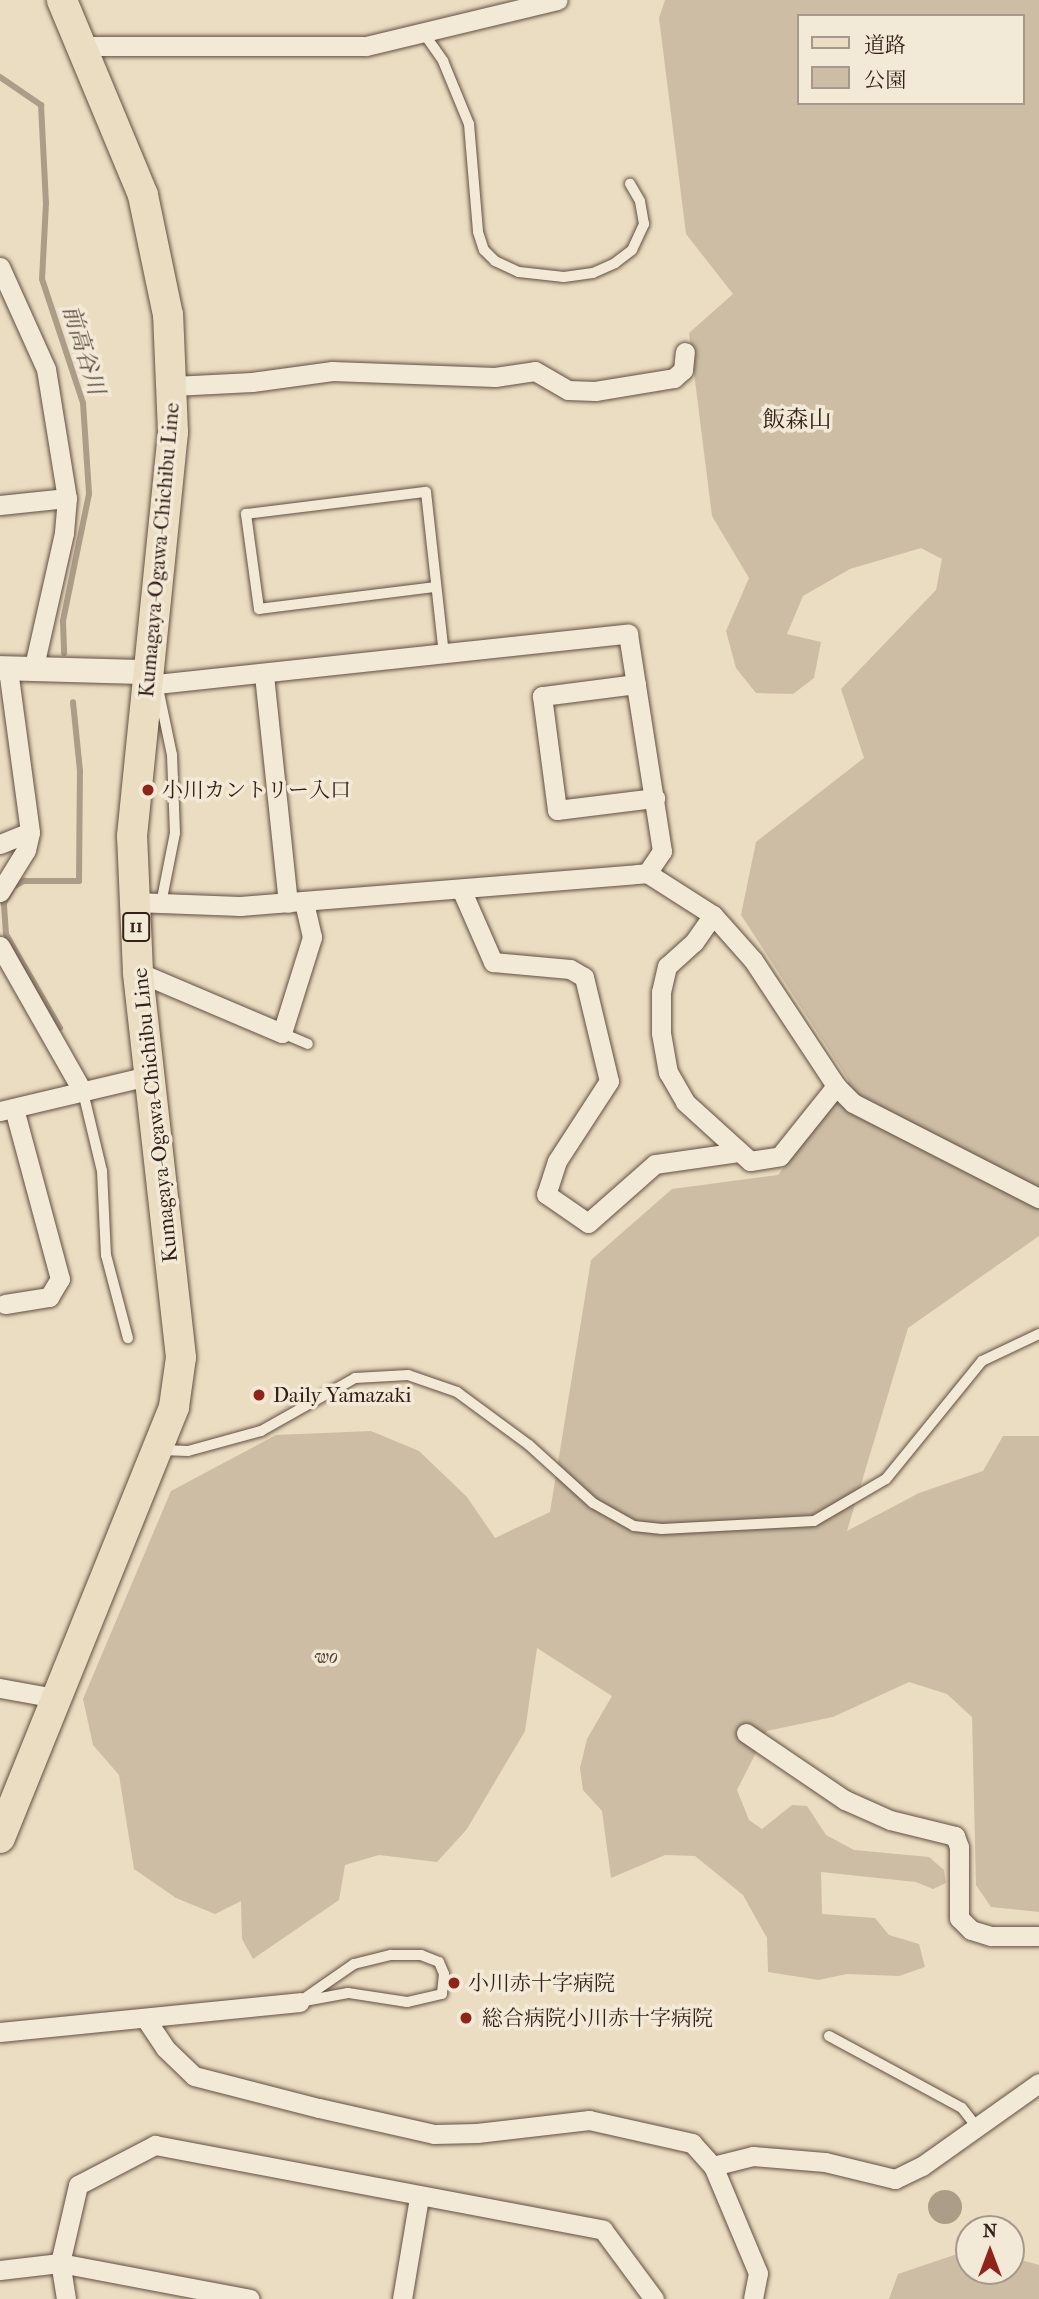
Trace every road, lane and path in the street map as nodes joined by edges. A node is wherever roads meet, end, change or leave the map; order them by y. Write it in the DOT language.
graph roads {
  1 [pos="62,0"];
  2 [pos="558,0"];
  3 [pos="425,35"];
  4 [pos="83,46"];
  5 [pos="630,184"];
  6 [pos="1,274"];
  7 [pos="685,352"];
  8 [pos="173,386"];
  9 [pos="66,498"];
  10 [pos="0,505"];
  11 [pos="435,587"];
  12 [pos="444,655"];
  13 [pos="4,669"];
  14 [pos="33,671"];
  15 [pos="264,675"];
  16 [pos="150,681"];
  17 [pos="636,684"];
  18 [pos="655,798"];
  19 [pos="30,832"];
  20 [pos="0,844"];
  21 [pos="647,873"];
  22 [pos="461,889"];
  23 [pos="0,892"];
  24 [pos="296,902"];
  25 [pos="148,903"];
  26 [pos="713,915"];
  27 [pos="0,946"];
  28 [pos="138,972"];
  29 [pos="282,1033"];
  30 [pos="308,1044"];
  31 [pos="148,1076"];
  32 [pos="835,1086"];
  33 [pos="83,1092"];
  34 [pos="7,1109"];
  35 [pos="739,1152"];
  36 [pos="1039,1198"];
  37 [pos="2,1302"];
  38 [pos="1039,1334"];
  39 [pos="128,1338"];
  40 [pos="156,1450"];
  41 [pos="0,1688"];
  42 [pos="55,1698"];
  43 [pos="746,1733"];
  44 [pos="0,1838"];
  45 [pos="1039,1937"];
  46 [pos="299,2002"];
  47 [pos="145,2018"];
  48 [pos="0,2032"];
  49 [pos="829,2036"];
  50 [pos="1039,2082"];
  51 [pos="976,2126"];
  52 [pos="713,2166"];
  53 [pos="419,2196"];
  54 [pos="60,2263"];
  55 [pos="0,2270"];
  56 [pos="66,2299"];
  57 [pos="250,2299"];
  58 [pos="402,2299"];
  59 [pos="654,2299"];
  60 [pos="753,2299"];
  1 -- 4 [label="main road, Kumagaya-Ogawa-Chichibu Line / 11"];
  2 -- 3 [label="street"];
  3 -- 4 [label="street"];
  3 -- 5 [label="lane"];
  4 -- 8 [label="main road, Kumagaya-Ogawa-Chichibu Line / 11"];
  6 -- 9 [label="street"];
  7 -- 8 [label="street"];
  8 -- 16 [label="main road, Kumagaya-Ogawa-Chichibu Line / 11"];
  9 -- 10 [label="street"];
  9 -- 14 [label="street"];
  11 -- 11 [label="lane"];
  11 -- 12 [label="lane"];
  12 -- 15 [label="street"];
  12 -- 17 [label="street"];
  13 -- 14 [label="street"];
  13 -- 19 [label="street"];
  14 -- 16 [label="street"];
  15 -- 16 [label="street"];
  15 -- 24 [label="street"];
  16 -- 25 [label="main road, Kumagaya-Ogawa-Chichibu Line / 11"];
  16 -- 25 [label="lane"];
  17 -- 18 [label="street"];
  17 -- 18 [label="street"];
  18 -- 21 [label="street"];
  19 -- 20 [label="street"];
  19 -- 23 [label="street"];
  21 -- 22 [label="street"];
  21 -- 26 [label="street"];
  22 -- 24 [label="street"];
  22 -- 35 [label="street"];
  24 -- 25 [label="street"];
  24 -- 29 [label="street"];
  25 -- 28 [label="main road, Kumagaya-Ogawa-Chichibu Line / 11"];
  26 -- 32 [label="street"];
  26 -- 35 [label="street"];
  27 -- 33 [label="street"];
  28 -- 29 [label="street"];
  28 -- 31 [label="main road, Kumagaya-Ogawa-Chichibu Line / 11"];
  29 -- 30 [label="lane"];
  31 -- 33 [label="street"];
  31 -- 40 [label="main road, Kumagaya-Ogawa-Chichibu Line / 11"];
  32 -- 35 [label="street"];
  32 -- 36 [label="street"];
  33 -- 34 [label="street"];
  33 -- 39 [label="lane"];
  34 -- 37 [label="street"];
  38 -- 40 [label="lane"];
  40 -- 42 [label="main road, Kumagaya-Ogawa-Chichibu Line / 11"];
  41 -- 42 [label="street"];
  42 -- 44 [label="main road, Kumagaya-Ogawa-Chichibu Line / 11"];
  43 -- 45 [label="street"];
  46 -- 46 [label="lane"];
  46 -- 47 [label="street"];
  47 -- 48 [label="street"];
  47 -- 52 [label="street"];
  49 -- 51 [label="lane"];
  50 -- 51 [label="street"];
  51 -- 52 [label="street"];
  52 -- 60 [label="street"];
  53 -- 54 [label="street"];
  53 -- 58 [label="street"];
  53 -- 59 [label="street"];
  54 -- 55 [label="street"];
  54 -- 56 [label="street"];
  54 -- 57 [label="street"];
}
